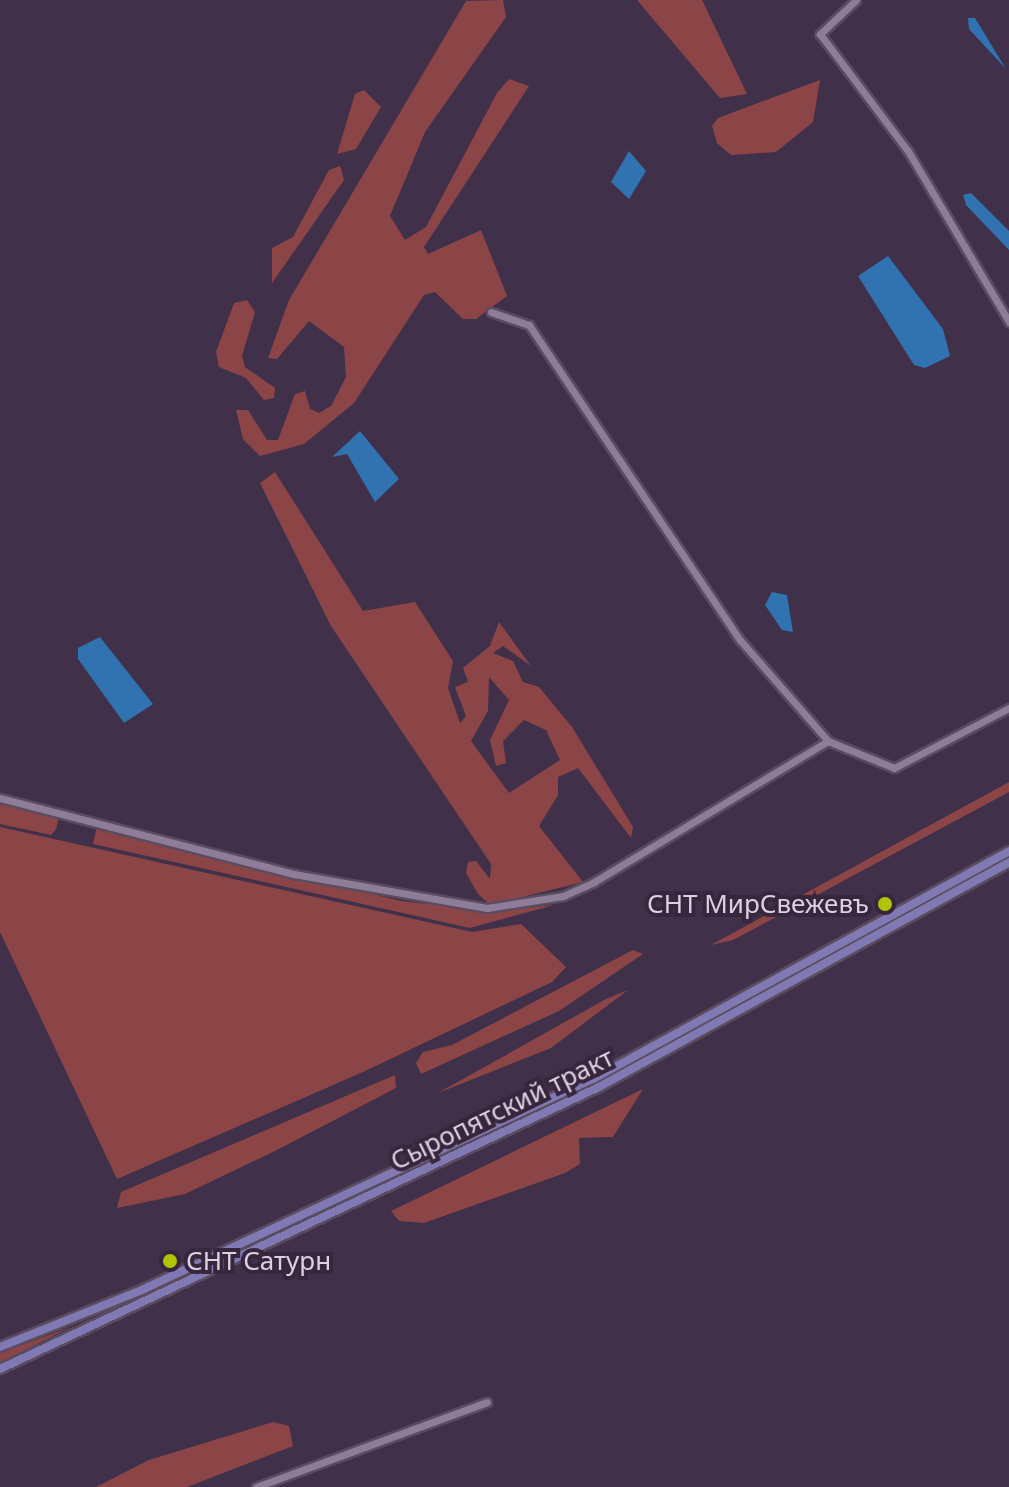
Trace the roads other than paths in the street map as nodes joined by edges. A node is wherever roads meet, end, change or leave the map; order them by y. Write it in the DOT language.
graph roads {
  1 [pos="856,0"];
  2 [pos="491,312"];
  3 [pos="1009,322"];
  4 [pos="1009,708"];
  5 [pos="828,741"];
  6 [pos="0,798"];
  7 [pos="1009,851"];
  8 [pos="1009,862"];
  9 [pos="0,1347"];
  10 [pos="0,1369"];
  11 [pos="487,1402"];
  12 [pos="256,1487"];
  1 -- 3 [label="street"];
  2 -- 5 [label="street"];
  4 -- 5 [label="street"];
  5 -- 6 [label="street"];
  7 -- 9 [label="main road, Сыропятский тракт"];
  8 -- 10 [label="main road, Сыропятский тракт"];
  11 -- 12 [label="street"];
}
